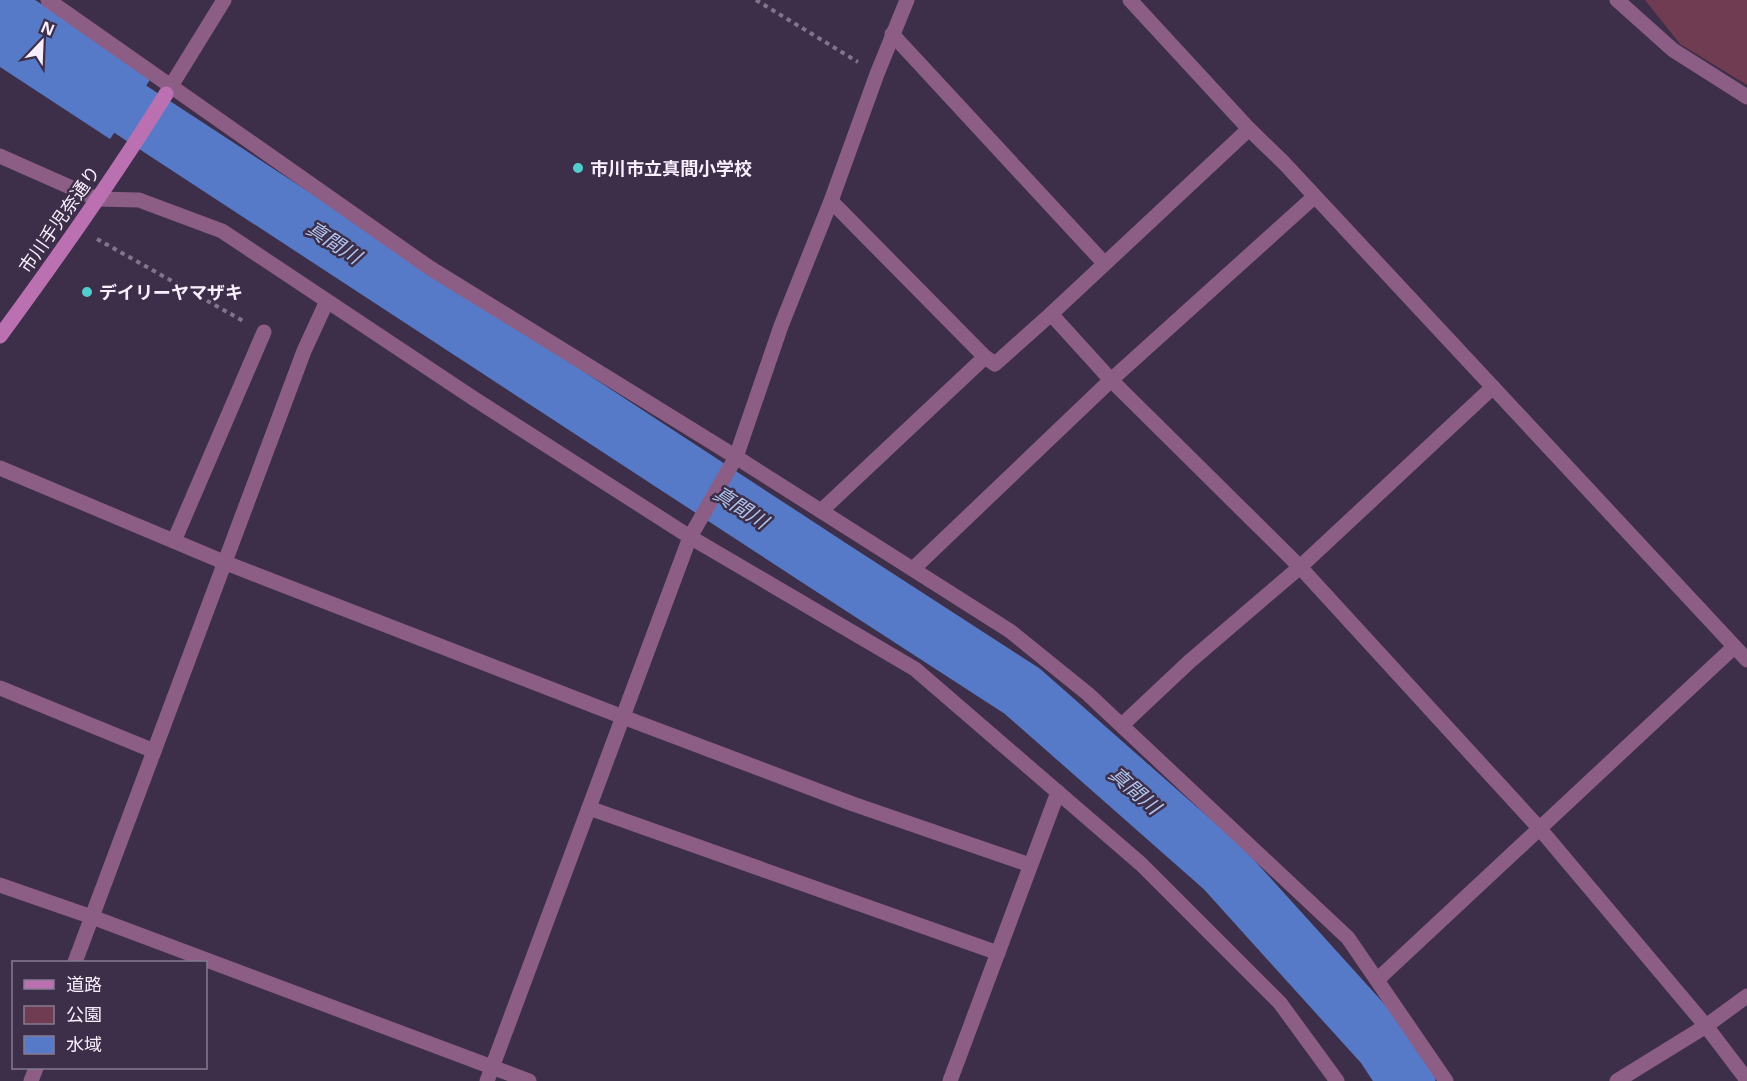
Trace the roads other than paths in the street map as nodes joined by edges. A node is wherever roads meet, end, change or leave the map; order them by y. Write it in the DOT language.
graph roads {
  1 [pos="48,0"];
  2 [pos="224,0"];
  3 [pos="907,0"];
  4 [pos="1130,0"];
  5 [pos="1617,0"];
  6 [pos="892,34"];
  7 [pos="169,90"];
  8 [pos="1747,97"];
  9 [pos="1249,129"];
  10 [pos="0,156"];
  11 [pos="1314,197"];
  12 [pos="97,199"];
  13 [pos="831,201"];
  14 [pos="1104,263"];
  15 [pos="327,301"];
  16 [pos="1051,314"];
  17 [pos="264,332"];
  18 [pos="0,336"];
  19 [pos="985,357"];
  20 [pos="1112,380"];
  21 [pos="1493,387"];
  22 [pos="736,457"];
  23 [pos="0,468"];
  24 [pos="821,511"];
  25 [pos="690,537"];
  26 [pos="174,541"];
  27 [pos="226,562"];
  28 [pos="1300,567"];
  29 [pos="913,569"];
  30 [pos="1734,647"];
  31 [pos="1747,660"];
  32 [pos="0,688"];
  33 [pos="623,717"];
  34 [pos="1122,725"];
  35 [pos="154,751"];
  36 [pos="1058,792"];
  37 [pos="589,808"];
  38 [pos="1540,829"];
  39 [pos="1030,866"];
  40 [pos="0,885"];
  41 [pos="92,917"];
  42 [pos="998,953"];
  43 [pos="76,961"];
  44 [pos="203,961"];
  45 [pos="207,962"];
  46 [pos="1377,980"];
  47 [pos="1747,996"];
  48 [pos="1706,1026"];
  49 [pos="489,1074"];
  50 [pos="1747,1080"];
  51 [pos="529,1081"];
  52 [pos="950,1081"];
  53 [pos="1337,1081"];
  54 [pos="1446,1081"];
  55 [pos="1617,1081"];
  1 -- 7 [label="street"];
  2 -- 7 [label="street"];
  3 -- 6 [label="street"];
  4 -- 9 [label="street"];
  5 -- 8 [label="street"];
  6 -- 13 [label="street"];
  6 -- 14 [label="street"];
  7 -- 12 [label="street, 市川手児奈通り"];
  7 -- 22 [label="street"];
  9 -- 11 [label="street"];
  9 -- 14 [label="street"];
  10 -- 12 [label="street"];
  11 -- 20 [label="street"];
  11 -- 21 [label="street"];
  12 -- 15 [label="street"];
  12 -- 18 [label="street, 市川手児奈通り"];
  13 -- 19 [label="street"];
  13 -- 22 [label="street"];
  14 -- 16 [label="street"];
  15 -- 25 [label="street"];
  15 -- 27 [label="street"];
  16 -- 19 [label="street"];
  16 -- 20 [label="street"];
  17 -- 26 [label="street"];
  19 -- 24 [label="street"];
  20 -- 28 [label="street"];
  20 -- 29 [label="street"];
  21 -- 28 [label="street"];
  21 -- 30 [label="street"];
  22 -- 24 [label="street"];
  22 -- 25 [label="street"];
  23 -- 26 [label="street"];
  24 -- 29 [label="street"];
  25 -- 33 [label="street"];
  25 -- 36 [label="street"];
  26 -- 27 [label="street"];
  27 -- 33 [label="street"];
  27 -- 35 [label="street"];
  28 -- 34 [label="street"];
  28 -- 38 [label="street"];
  29 -- 34 [label="street"];
  30 -- 31 [label="street"];
  30 -- 38 [label="street"];
  32 -- 35 [label="street"];
  33 -- 37 [label="street"];
  33 -- 39 [label="street"];
  34 -- 46 [label="street"];
  35 -- 41 [label="street"];
  36 -- 39 [label="street"];
  36 -- 53 [label="street"];
  37 -- 42 [label="street"];
  37 -- 49 [label="street"];
  38 -- 46 [label="street"];
  38 -- 48 [label="street"];
  39 -- 42 [label="street"];
  40 -- 41 [label="street"];
  41 -- 43 [label="street"];
  41 -- 44 [label="street"];
  42 -- 52 [label="street"];
  45 -- 49 [label="street"];
  46 -- 54 [label="street"];
  47 -- 48 [label="street"];
  48 -- 50 [label="street"];
  48 -- 55 [label="street"];
  49 -- 51 [label="street"];
}
